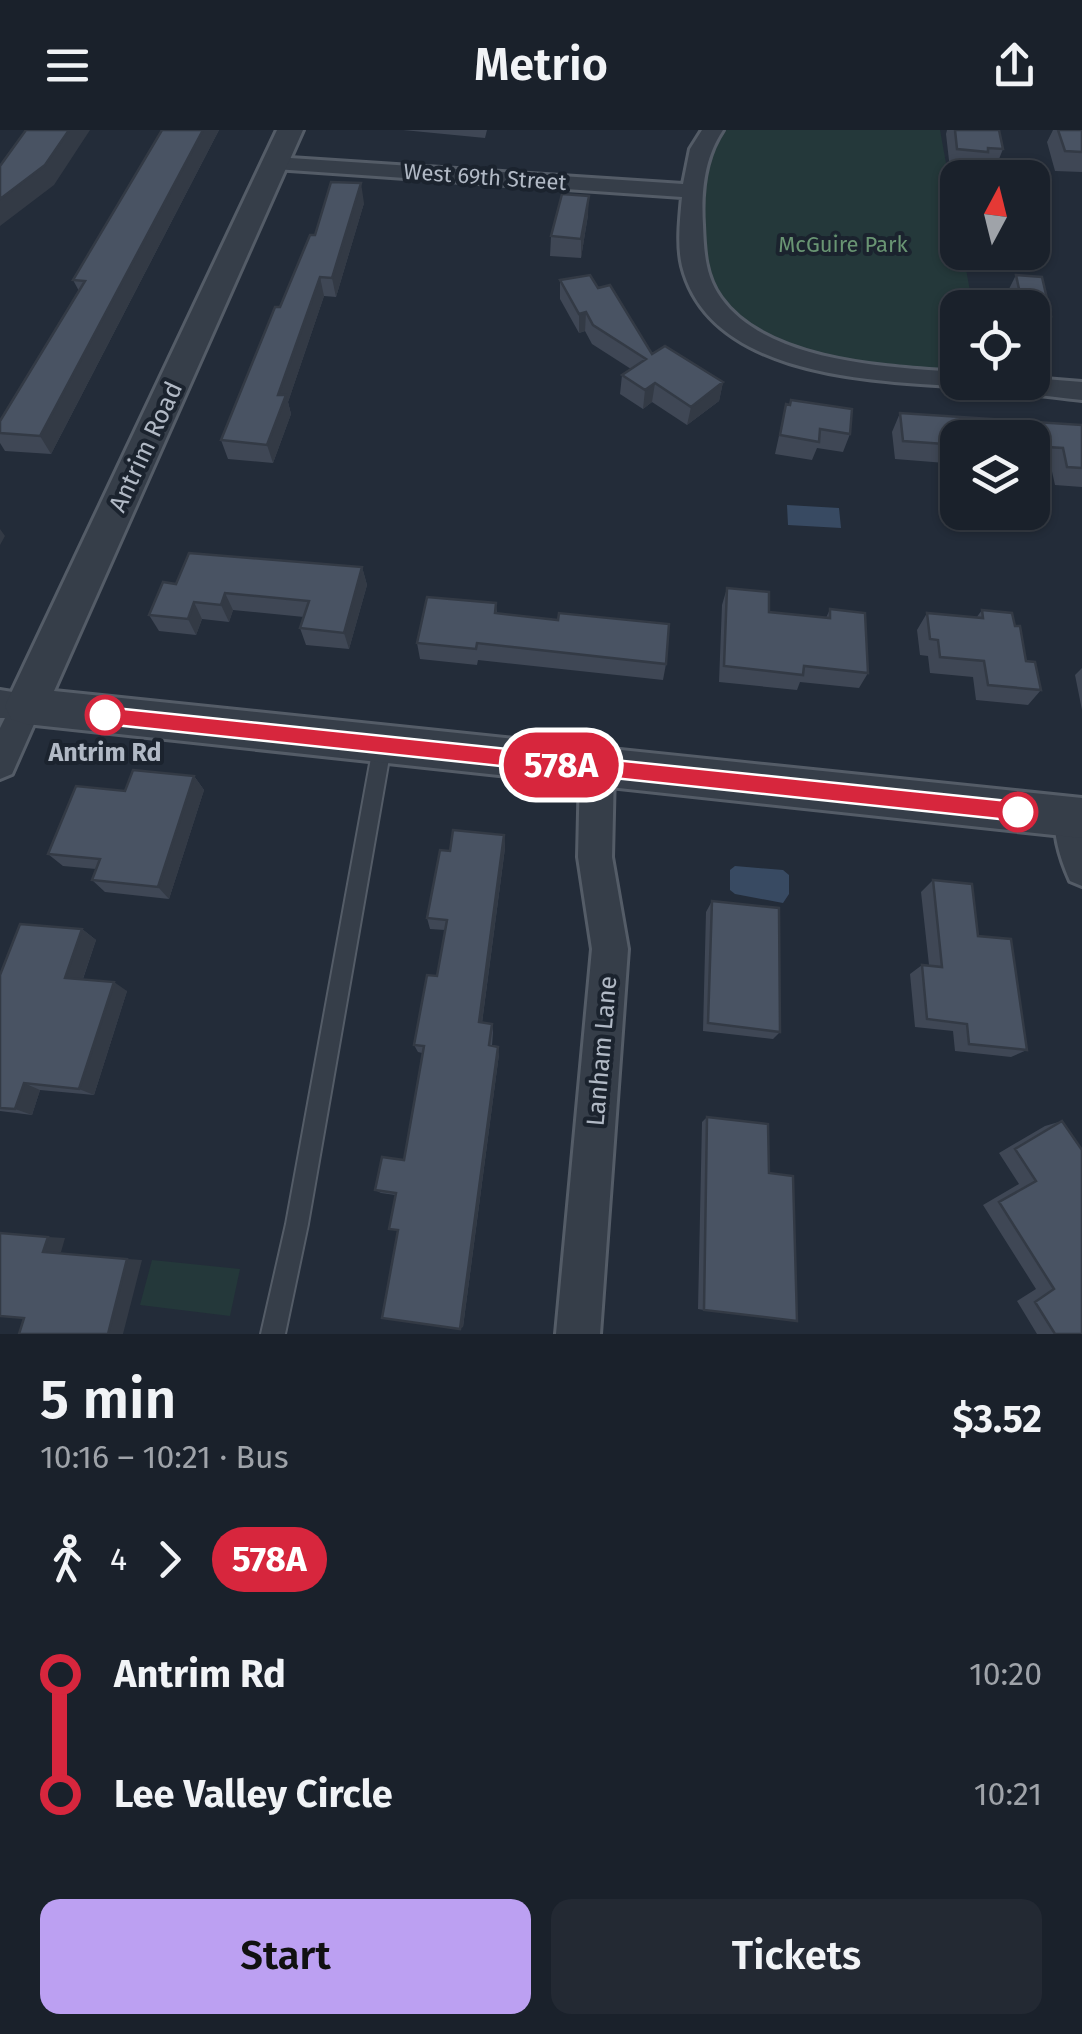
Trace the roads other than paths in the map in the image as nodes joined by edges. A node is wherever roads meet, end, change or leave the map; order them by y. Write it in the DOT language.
graph roads {
  1 [pos="290,130"];
  2 [pos="713,130"];
  3 [pos="276,163"];
  4 [pos="694,191"];
  5 [pos="940,379"];
  6 [pos="1050,388"];
  7 [pos="1082,391"];
  8 [pos="13,705"];
  9 [pos="382,747"];
  10 [pos="0,764"];
  11 [pos="597,769"];
  12 [pos="1076,818"];
  13 [pos="1082,869"];
  14 [pos="273,1334"];
  15 [pos="578,1334"];
  1 -- 3 [label="street, Antrim Road"];
  2 -- 4 [label="street"];
  3 -- 4 [label="street, West 69th Street"];
  3 -- 8 [label="street, Antrim Road"];
  4 -- 5 [label="street"];
  6 -- 7 [label="street"];
  8 -- 9 [label="street"];
  8 -- 10 [label="street, Antrim Road"];
  9 -- 11 [label="street"];
  9 -- 14 [label="lane"];
  11 -- 12 [label="street"];
  11 -- 15 [label="street, Lanham Lane"];
  12 -- 13 [label="street"];
}
